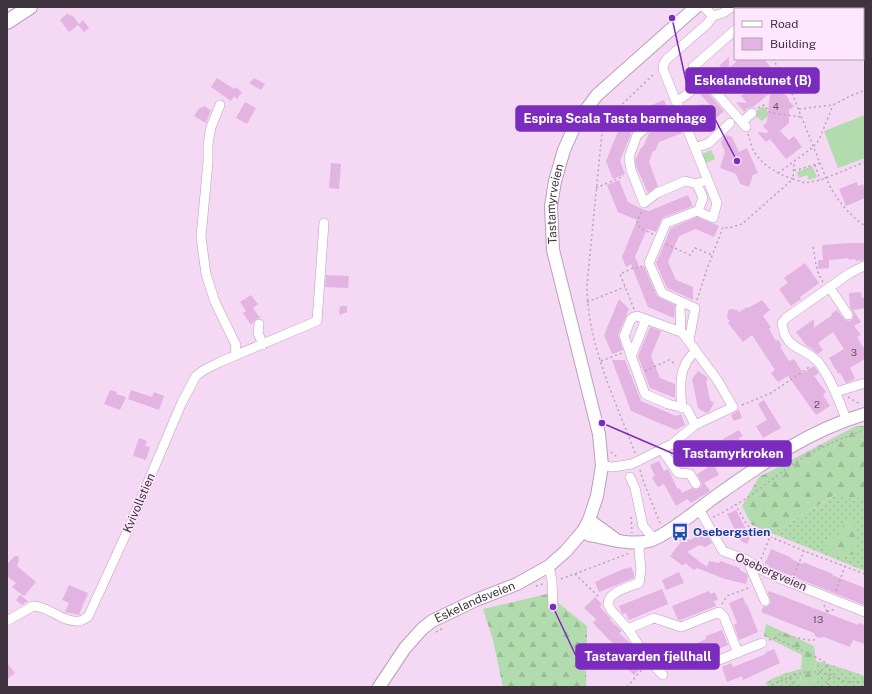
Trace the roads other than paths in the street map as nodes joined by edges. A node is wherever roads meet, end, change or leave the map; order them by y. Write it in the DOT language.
graph roads {
  1 [pos="30,7"];
  2 [pos="696,7"];
  3 [pos="704,7"];
  4 [pos="732,7"];
  5 [pos="713,16"];
  6 [pos="7,22"];
  7 [pos="734,31"];
  8 [pos="693,66"];
  9 [pos="675,100"];
  10 [pos="220,106"];
  11 [pos="680,113"];
  12 [pos="752,113"];
  13 [pos="730,122"];
  14 [pos="695,148"];
  15 [pos="708,180"];
  16 [pos="697,184"];
  17 [pos="700,206"];
  18 [pos="324,222"];
  19 [pos="864,266"];
  20 [pos="829,288"];
  21 [pos="680,308"];
  22 [pos="848,315"];
  23 [pos="641,318"];
  24 [pos="259,324"];
  25 [pos="681,332"];
  26 [pos="689,341"];
  27 [pos="262,345"];
  28 [pos="696,351"];
  29 [pos="630,353"];
  30 [pos="235,356"];
  31 [pos="865,383"];
  32 [pos="838,391"];
  33 [pos="682,408"];
  34 [pos="863,409"];
  35 [pos="846,419"];
  36 [pos="695,426"];
  37 [pos="662,450"];
  38 [pos="602,466"];
  39 [pos="630,477"];
  40 [pos="696,484"];
  41 [pos="699,509"];
  42 [pos="589,520"];
  43 [pos="583,531"];
  44 [pos="654,539"];
  45 [pos="617,540"];
  46 [pos="640,547"];
  47 [pos="747,560"];
  48 [pos="549,566"];
  49 [pos="765,601"];
  50 [pos="553,607"];
  51 [pos="865,612"];
  52 [pos="7,621"];
  53 [pos="628,629"];
  54 [pos="762,643"];
  55 [pos="738,652"];
  56 [pos="719,660"];
  57 [pos="663,675"];
  58 [pos="379,687"];
  1 -- 6 [label="highway"];
  2 -- 38 [label="main road, Tastamyrveien"];
  3 -- 5 [label="street"];
  4 -- 5 [label="street"];
  5 -- 9 [label="street"];
  7 -- 8 [label="street"];
  9 -- 11 [label="street"];
  9 -- 12 [label="street"];
  10 -- 30 [label="street"];
  11 -- 14 [label="street"];
  11 -- 16 [label="street"];
  13 -- 14 [label="street"];
  14 -- 15 [label="street"];
  15 -- 16 [label="street"];
  15 -- 26 [label="street"];
  16 -- 17 [label="street"];
  18 -- 27 [label="street, Kvivollstien"];
  19 -- 20 [label="street"];
  20 -- 22 [label="street"];
  20 -- 32 [label="street"];
  21 -- 25 [label="street"];
  23 -- 25 [label="street"];
  23 -- 29 [label="street"];
  23 -- 29 [label="street"];
  24 -- 27 [label="street"];
  25 -- 26 [label="street"];
  26 -- 28 [label="street"];
  27 -- 30 [label="street, Kvivollstien"];
  28 -- 33 [label="street"];
  28 -- 36 [label="street"];
  29 -- 33 [label="street"];
  30 -- 52 [label="street, Kvivollstien"];
  31 -- 32 [label="street"];
  32 -- 35 [label="street"];
  33 -- 36 [label="street"];
  34 -- 35 [label="main road"];
  35 -- 41 [label="main road"];
  36 -- 37 [label="street"];
  37 -- 38 [label="street"];
  37 -- 40 [label="street"];
  38 -- 42 [label="main road, Tastamyrveien"];
  39 -- 44 [label="street"];
  41 -- 44 [label="main road"];
  41 -- 47 [label="street, Osebergveien"];
  42 -- 43 [label="main road, Eskelandsveien"];
  42 -- 45 [label="main road"];
  43 -- 45 [label="main road"];
  43 -- 48 [label="main road, Eskelandsveien"];
  44 -- 46 [label="main road"];
  45 -- 46 [label="main road"];
  46 -- 53 [label="street"];
  47 -- 49 [label="street"];
  47 -- 51 [label="street, Osebergveien"];
  48 -- 50 [label="street"];
  48 -- 58 [label="main road, Eskelandsveien"];
  53 -- 55 [label="street"];
  53 -- 57 [label="street"];
  54 -- 55 [label="street"];
  55 -- 56 [label="street"];
}
